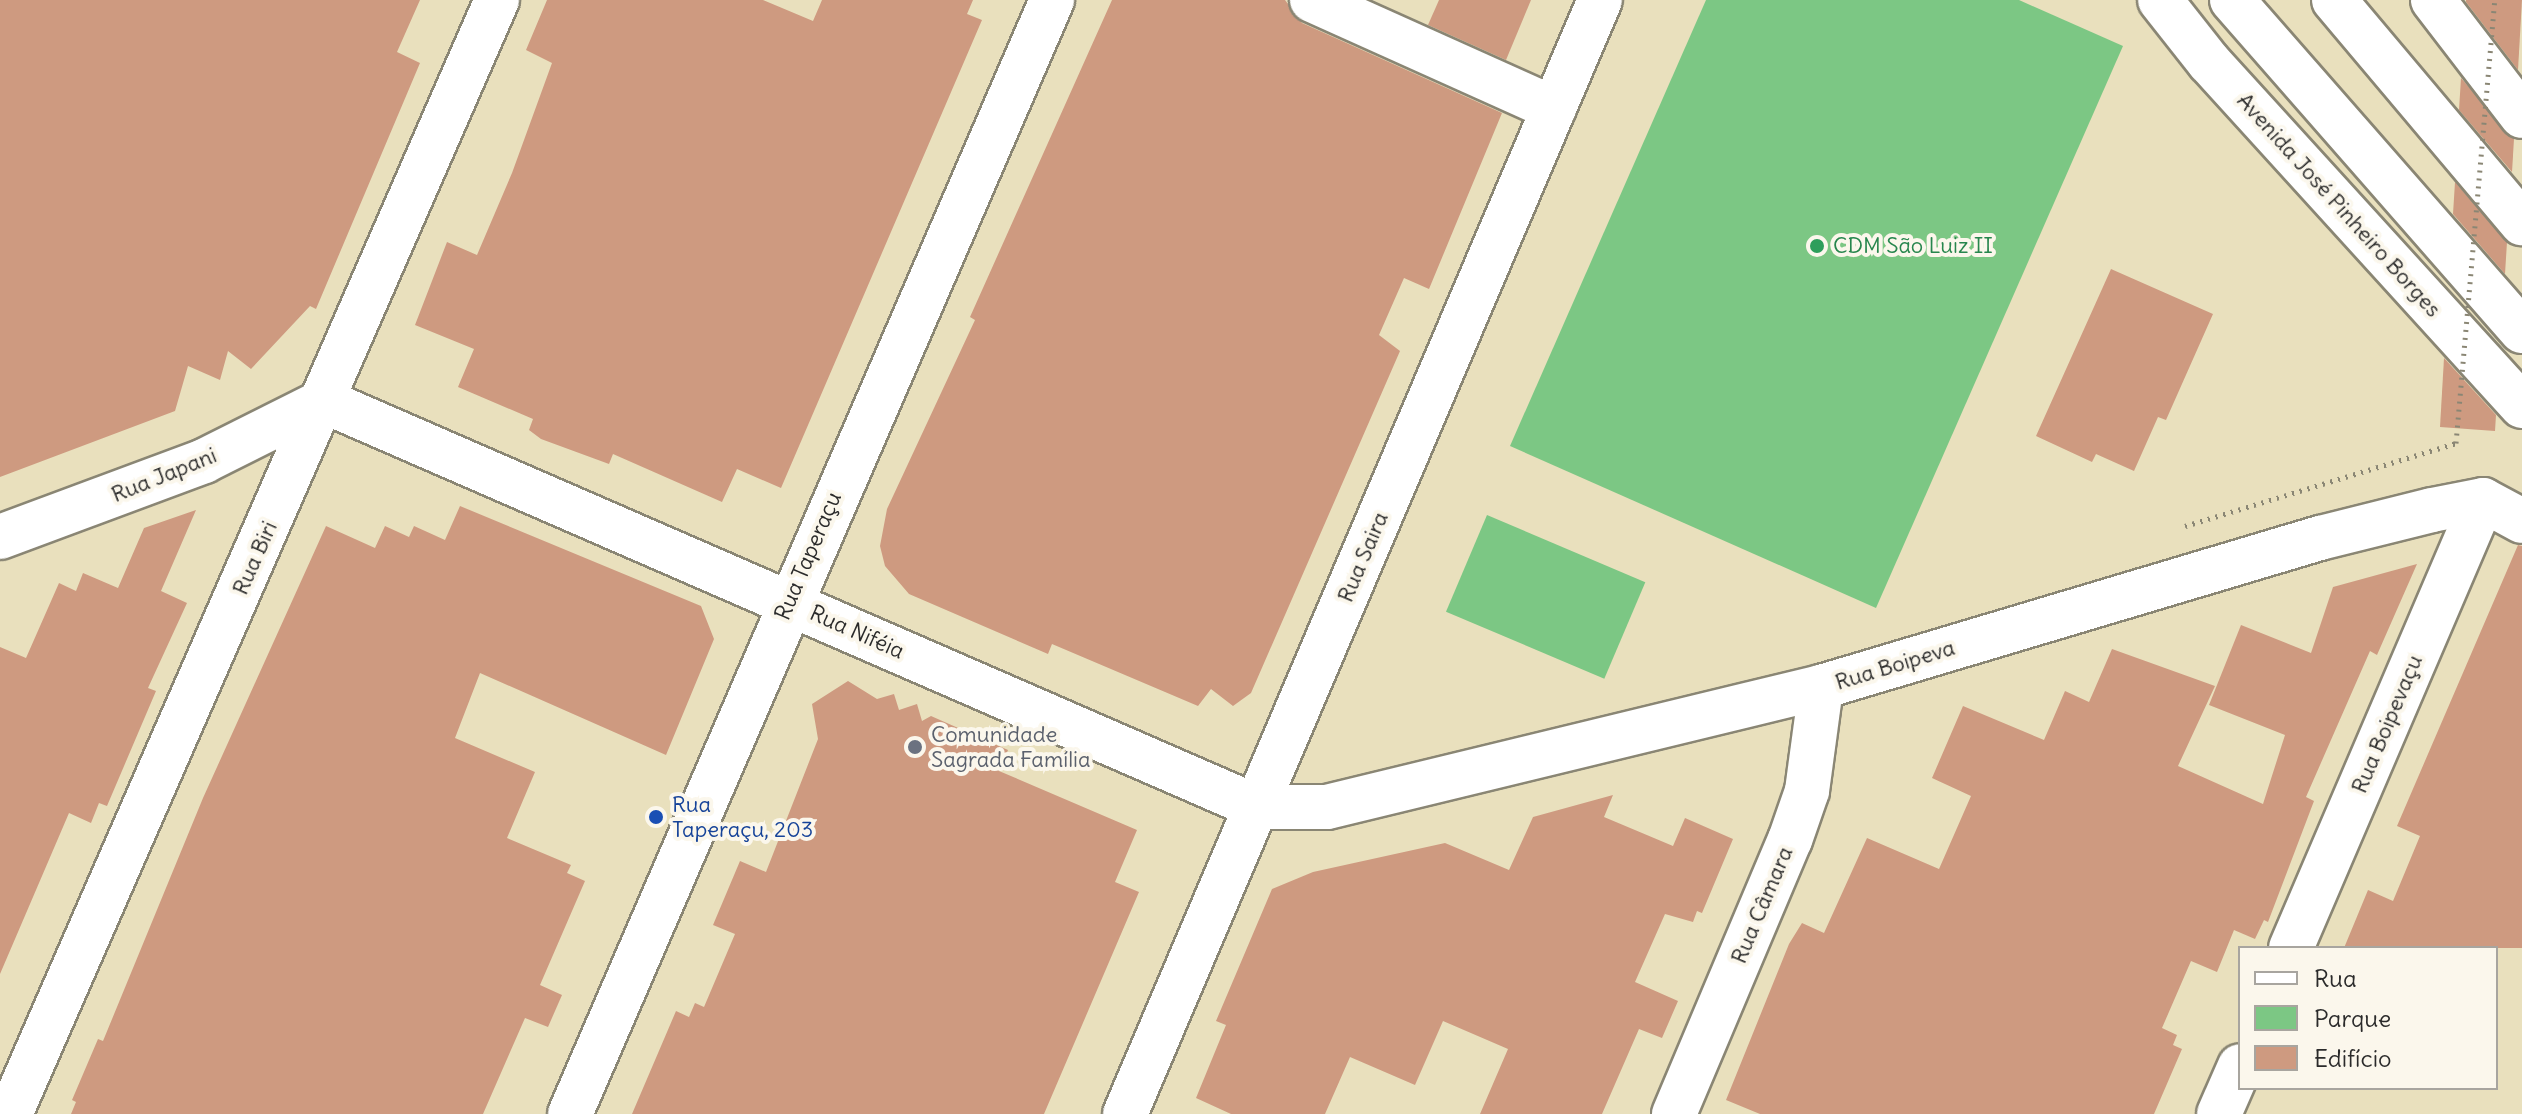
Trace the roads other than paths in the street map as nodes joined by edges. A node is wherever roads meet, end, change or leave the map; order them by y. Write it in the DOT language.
graph roads {
  1 [pos="497,0"];
  2 [pos="1052,0"];
  3 [pos="1312,0"];
  4 [pos="1600,0"];
  5 [pos="2160,0"];
  6 [pos="2232,0"];
  7 [pos="2334,0"];
  8 [pos="2433,0"];
  9 [pos="1554,109"];
  10 [pos="2522,116"];
  11 [pos="2522,223"];
  12 [pos="2522,331"];
  13 [pos="324,401"];
  14 [pos="2522,406"];
  15 [pos="2483,500"];
  16 [pos="2522,521"];
  17 [pos="0,537"];
  18 [pos="789,601"];
  19 [pos="1821,687"];
  20 [pos="1257,807"];
  21 [pos="2292,946"];
  22 [pos="2238,1071"];
  23 [pos="10,1114"];
  24 [pos="570,1114"];
  25 [pos="1125,1114"];
  26 [pos="1674,1114"];
  27 [pos="2219,1114"];
  1 -- 13 [label="street, Rua Biri"];
  2 -- 18 [label="street, Rua Taperaçu"];
  3 -- 9 [label="street"];
  4 -- 9 [label="street, Rua Saira"];
  5 -- 14 [label="street, Avenida José Pinheiro Borges"];
  6 -- 12 [label="street"];
  7 -- 11 [label="street"];
  8 -- 10 [label="street"];
  9 -- 20 [label="street, Rua Saira"];
  13 -- 17 [label="street, Rua Japani"];
  13 -- 18 [label="street, Rua Niféia"];
  13 -- 23 [label="street, Rua Biri"];
  15 -- 16 [label="street"];
  15 -- 19 [label="street, Rua Boipeva"];
  15 -- 21 [label="street, Rua Boipevaçu"];
  18 -- 20 [label="street, Rua Niféia"];
  18 -- 24 [label="street, Rua Taperaçu"];
  19 -- 20 [label="street, Rua Boipeva"];
  19 -- 26 [label="street, Rua Câmara"];
  20 -- 25 [label="street, Rua Saira"];
  22 -- 27 [label="street"];
}
